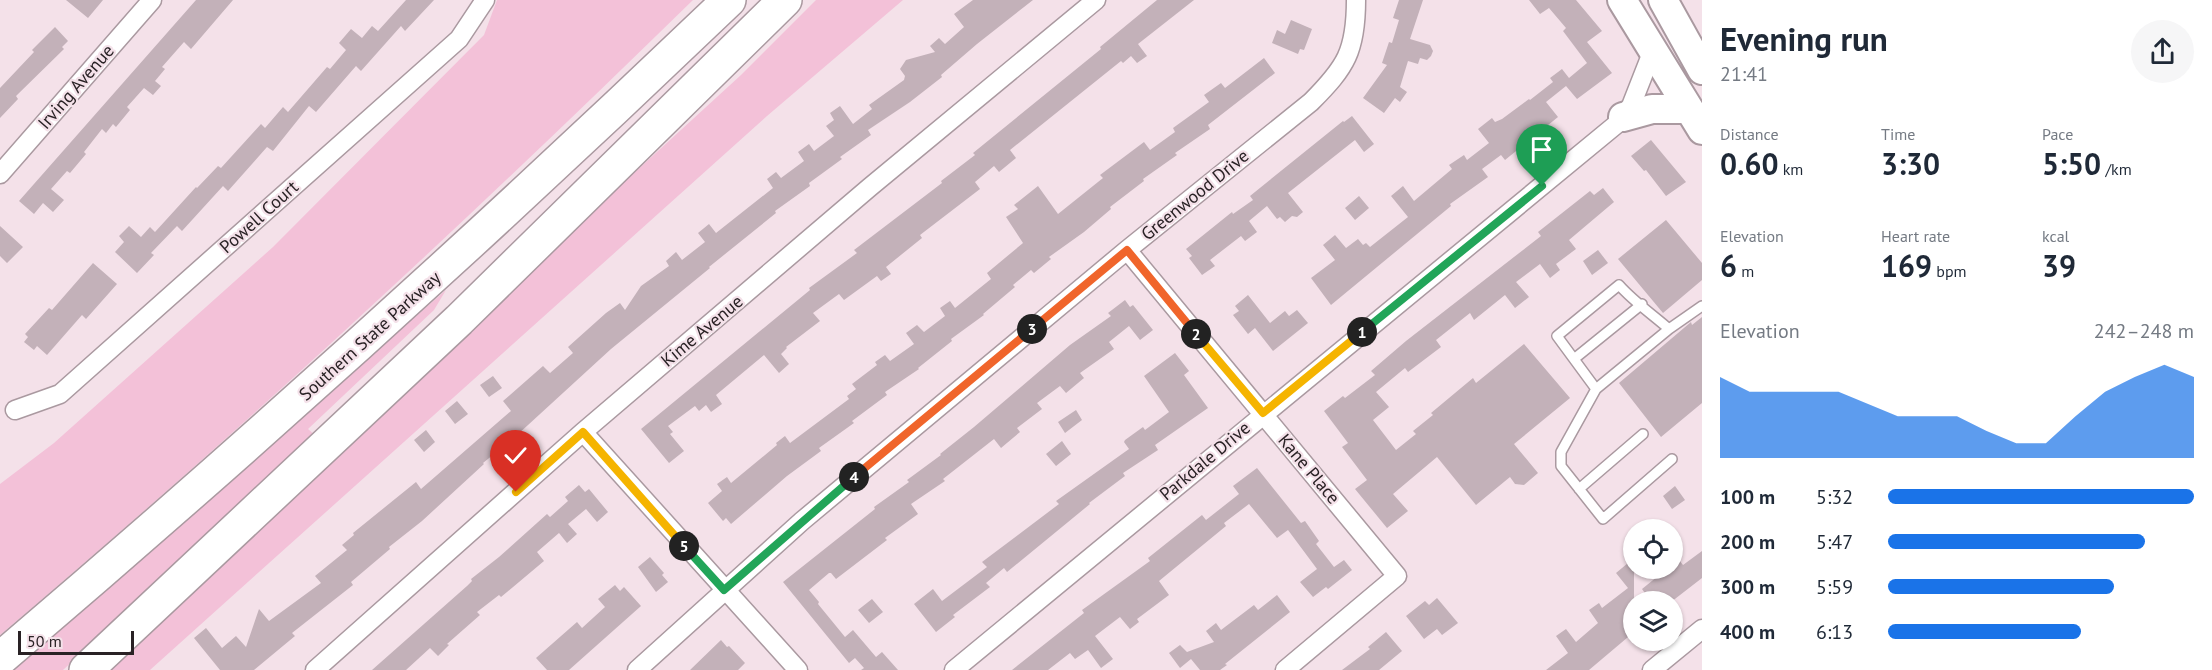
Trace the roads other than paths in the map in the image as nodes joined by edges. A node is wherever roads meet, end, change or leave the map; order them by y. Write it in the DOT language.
graph roads {
  1 [pos="152,0"];
  2 [pos="485,0"];
  3 [pos="729,0"];
  4 [pos="785,0"];
  5 [pos="1096,0"];
  6 [pos="1356,0"];
  7 [pos="1622,0"];
  8 [pos="1663,0"];
  9 [pos="1653,50"];
  10 [pos="1702,70"];
  11 [pos="1623,117"];
  12 [pos="1695,119"];
  13 [pos="0,174"];
  14 [pos="1127,250"];
  15 [pos="1641,304"];
  16 [pos="1702,306"];
  17 [pos="1669,329"];
  18 [pos="1574,359"];
  19 [pos="1596,389"];
  20 [pos="15,410"];
  21 [pos="1263,413"];
  22 [pos="583,432"];
  23 [pos="1643,434"];
  24 [pos="1672,459"];
  25 [pos="1580,489"];
  26 [pos="724,590"];
  27 [pos="1702,629"];
  28 [pos="0,659"];
  29 [pos="86,670"];
  30 [pos="315,670"];
  31 [pos="637,670"];
  32 [pos="798,670"];
  33 [pos="954,670"];
  34 [pos="1285,670"];
  35 [pos="1652,670"];
  1 -- 13 [label="street, Irving Avenue"];
  2 -- 20 [label="street, Powell Court"];
  3 -- 28 [label="highway, Southern State Parkway"];
  4 -- 29 [label="highway"];
  5 -- 22 [label="street, Kime Avenue"];
  6 -- 14 [label="street, Greenwood Drive"];
  7 -- 9 [label="main road"];
  8 -- 10 [label="main road"];
  9 -- 11 [label="street, Parkdale Drive"];
  9 -- 12 [label="main road"];
  11 -- 12 [label="main road"];
  11 -- 21 [label="street, Parkdale Drive"];
  14 -- 21 [label="street, Kane Place"];
  14 -- 26 [label="street, Greenwood Drive"];
  15 -- 17 [label="lane"];
  15 -- 18 [label="lane"];
  15 -- 18 [label="lane"];
  16 -- 17 [label="lane"];
  17 -- 19 [label="lane"];
  18 -- 19 [label="lane"];
  19 -- 25 [label="lane"];
  21 -- 33 [label="street, Parkdale Drive"];
  21 -- 34 [label="street, Kane Place"];
  22 -- 26 [label="street"];
  22 -- 30 [label="street, Kime Avenue"];
  23 -- 25 [label="lane"];
  24 -- 25 [label="lane"];
  26 -- 31 [label="street, Greenwood Drive"];
  26 -- 32 [label="street"];
  27 -- 35 [label="street"];
}
